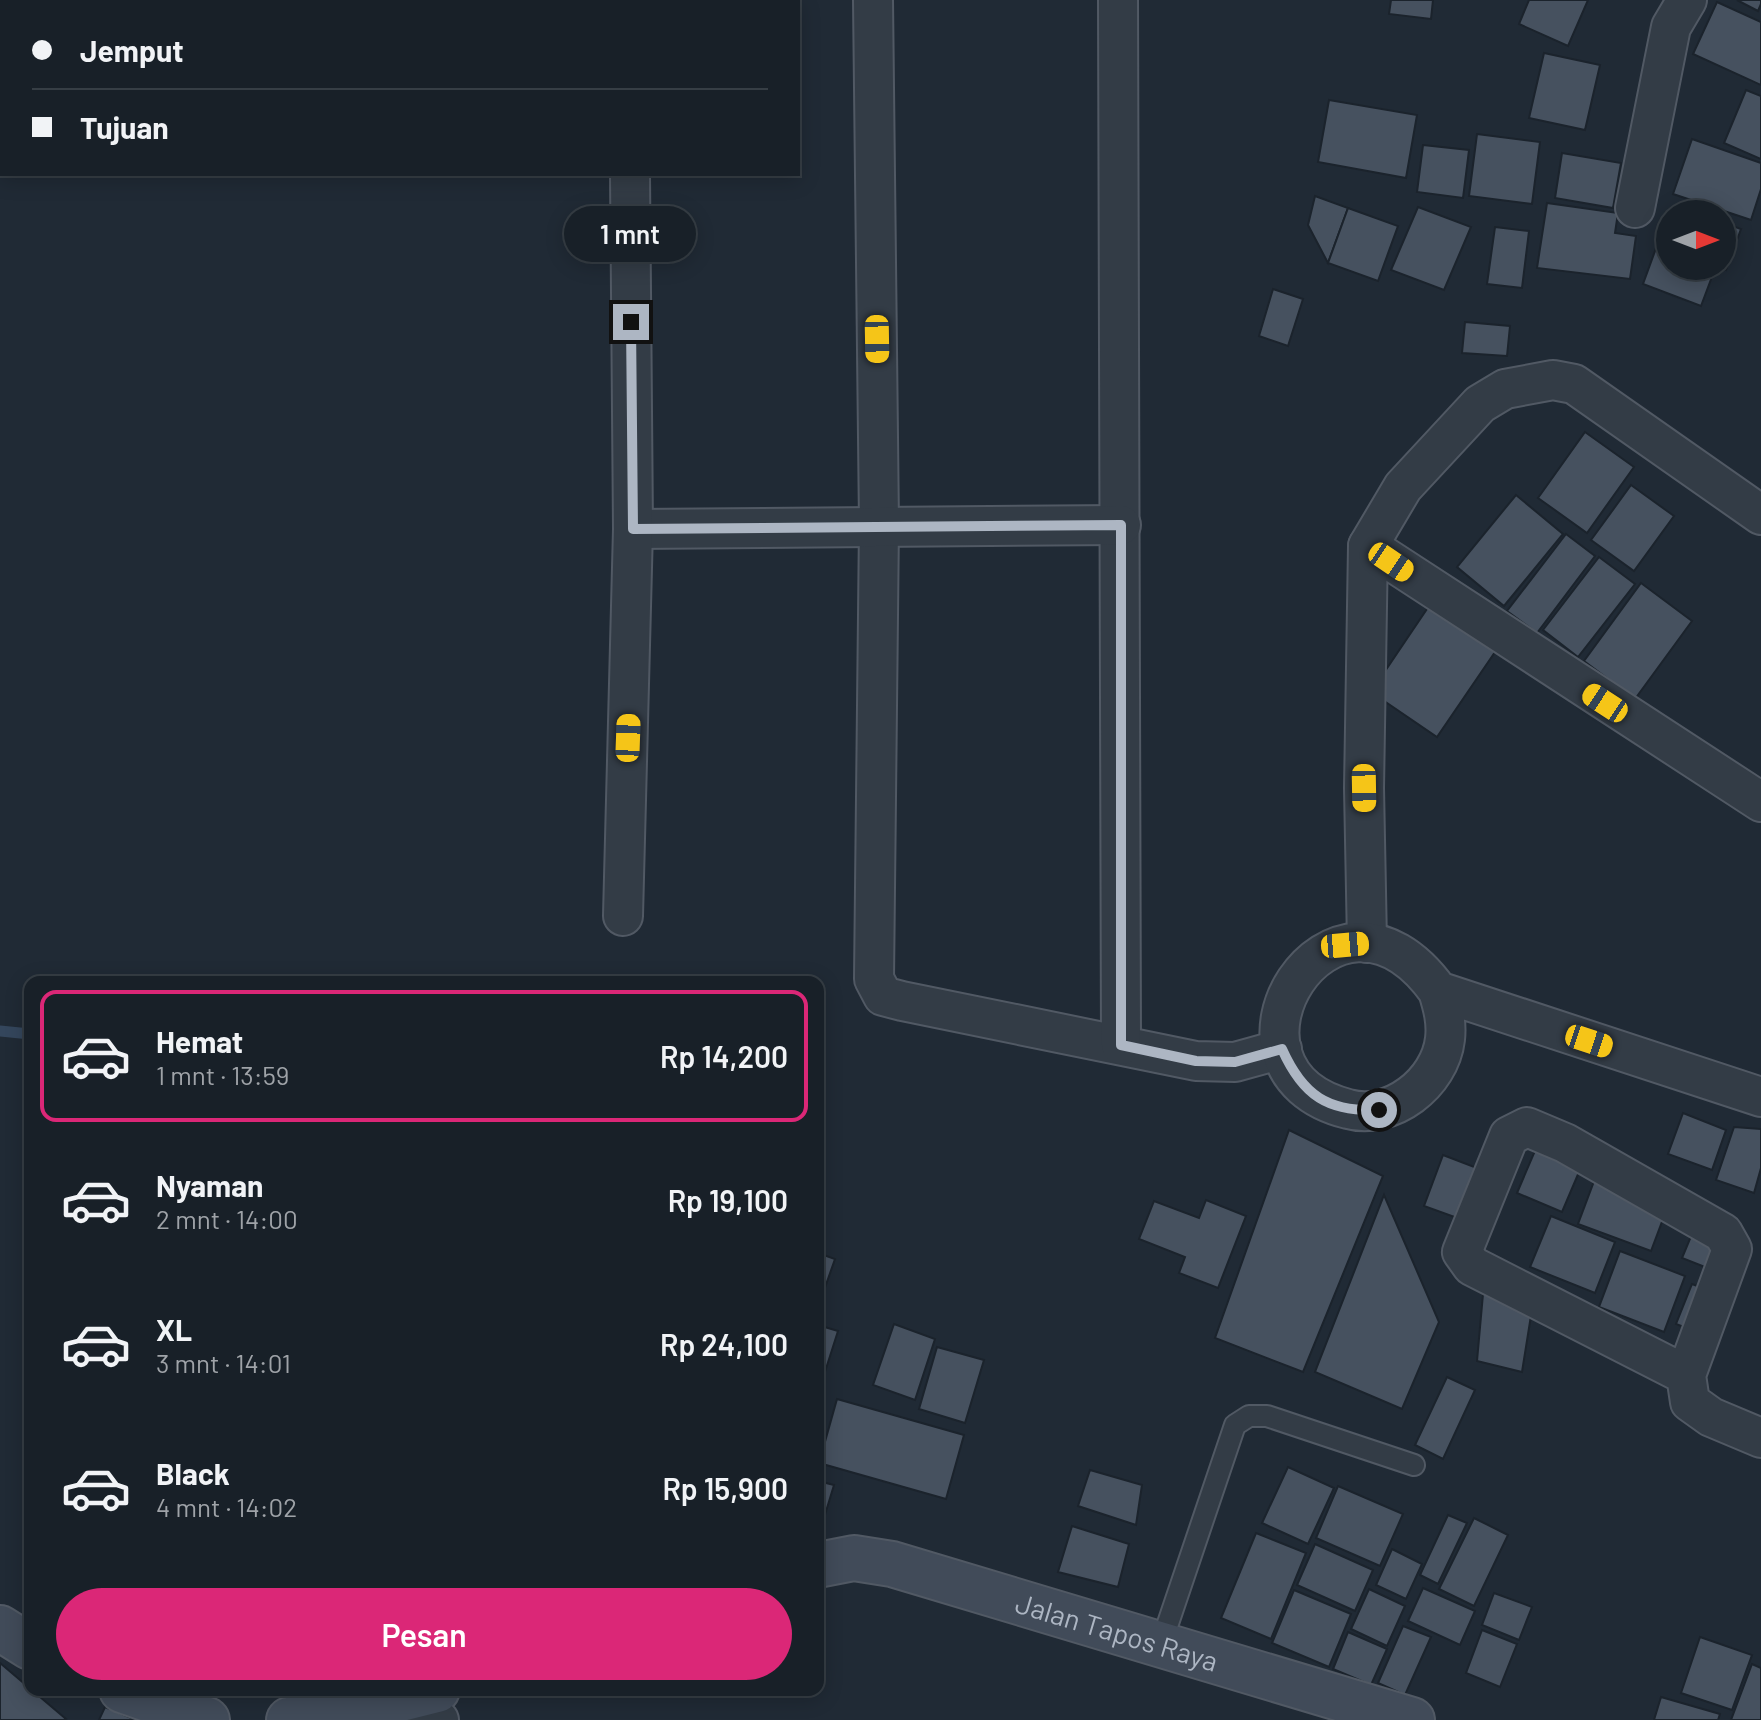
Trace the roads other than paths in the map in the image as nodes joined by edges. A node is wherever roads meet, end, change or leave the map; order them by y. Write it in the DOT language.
graph roads {
  1 [pos="873,0"];
  2 [pos="1118,0"];
  3 [pos="1687,0"];
  4 [pos="630,176"];
  5 [pos="1635,208"];
  6 [pos="1761,515"];
  7 [pos="879,524"];
  8 [pos="1121,525"];
  9 [pos="633,529"];
  10 [pos="1368,546"];
  11 [pos="1761,802"];
  12 [pos="623,916"];
  13 [pos="1367,943"];
  14 [pos="1438,991"];
  15 [pos="1121,1045"];
  16 [pos="1282,1049"];
  17 [pos="1761,1097"];
  18 [pos="1686,1375"];
  19 [pos="1761,1438"];
  20 [pos="1414,1465"];
  21 [pos="824,1564"];
  22 [pos="0,1628"];
  23 [pos="24,1643"];
  24 [pos="1161,1644"];
  25 [pos="137,1696"];
  26 [pos="428,1703"];
  27 [pos="198,1720"];
  28 [pos="207,1720"];
  29 [pos="289,1720"];
  30 [pos="1412,1720"];
  1 -- 7 [label="street"];
  2 -- 8 [label="street"];
  3 -- 5 [label="street"];
  4 -- 9 [label="street"];
  6 -- 10 [label="street"];
  7 -- 8 [label="street"];
  7 -- 9 [label="street"];
  7 -- 15 [label="street"];
  8 -- 15 [label="street"];
  9 -- 12 [label="street"];
  10 -- 11 [label="street"];
  10 -- 13 [label="street"];
  13 -- 14 [label="street"];
  13 -- 16 [label="street"];
  14 -- 16 [label="street"];
  14 -- 17 [label="street"];
  15 -- 16 [label="street"];
  18 -- 18 [label="street"];
  18 -- 19 [label="street"];
  20 -- 24 [label="lane"];
  21 -- 24 [label="main road, Jalan Tapos Raya"];
  22 -- 23 [label="main road"];
  24 -- 30 [label="main road, Jalan Tapos Raya"];
  25 -- 27 [label="main road"];
  26 -- 29 [label="main road"];
  27 -- 28 [label="main road"];
}
